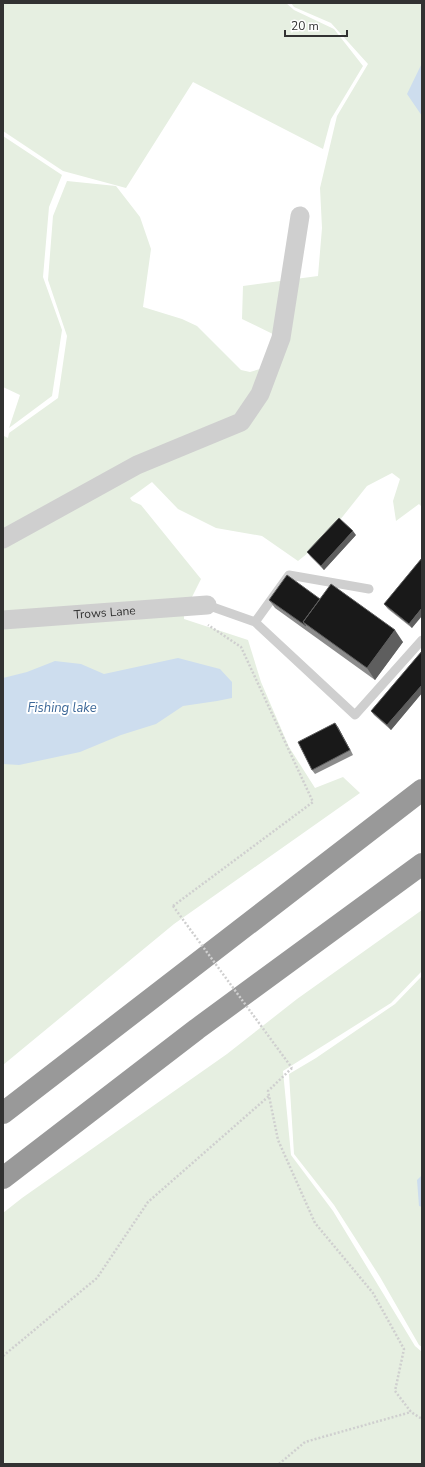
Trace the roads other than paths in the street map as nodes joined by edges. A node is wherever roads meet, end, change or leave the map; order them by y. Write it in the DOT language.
graph roads {
  1 [pos="300,216"];
  2 [pos="3,539"];
  3 [pos="369,589"];
  4 [pos="207,605"];
  5 [pos="3,620"];
  6 [pos="255,622"];
  7 [pos="422,640"];
  8 [pos="422,774"];
  9 [pos="422,790"];
  10 [pos="422,864"];
  11 [pos="221,945"];
  12 [pos="3,1113"];
  13 [pos="3,1178"];
  1 -- 2 [label="street"];
  3 -- 6 [label="lane"];
  4 -- 5 [label="street, Trows Lane"];
  4 -- 6 [label="lane"];
  6 -- 7 [label="lane"];
  8 -- 11 [label="highway"];
  9 -- 11 [label="highway"];
  10 -- 13 [label="highway"];
  11 -- 12 [label="highway"];
}
